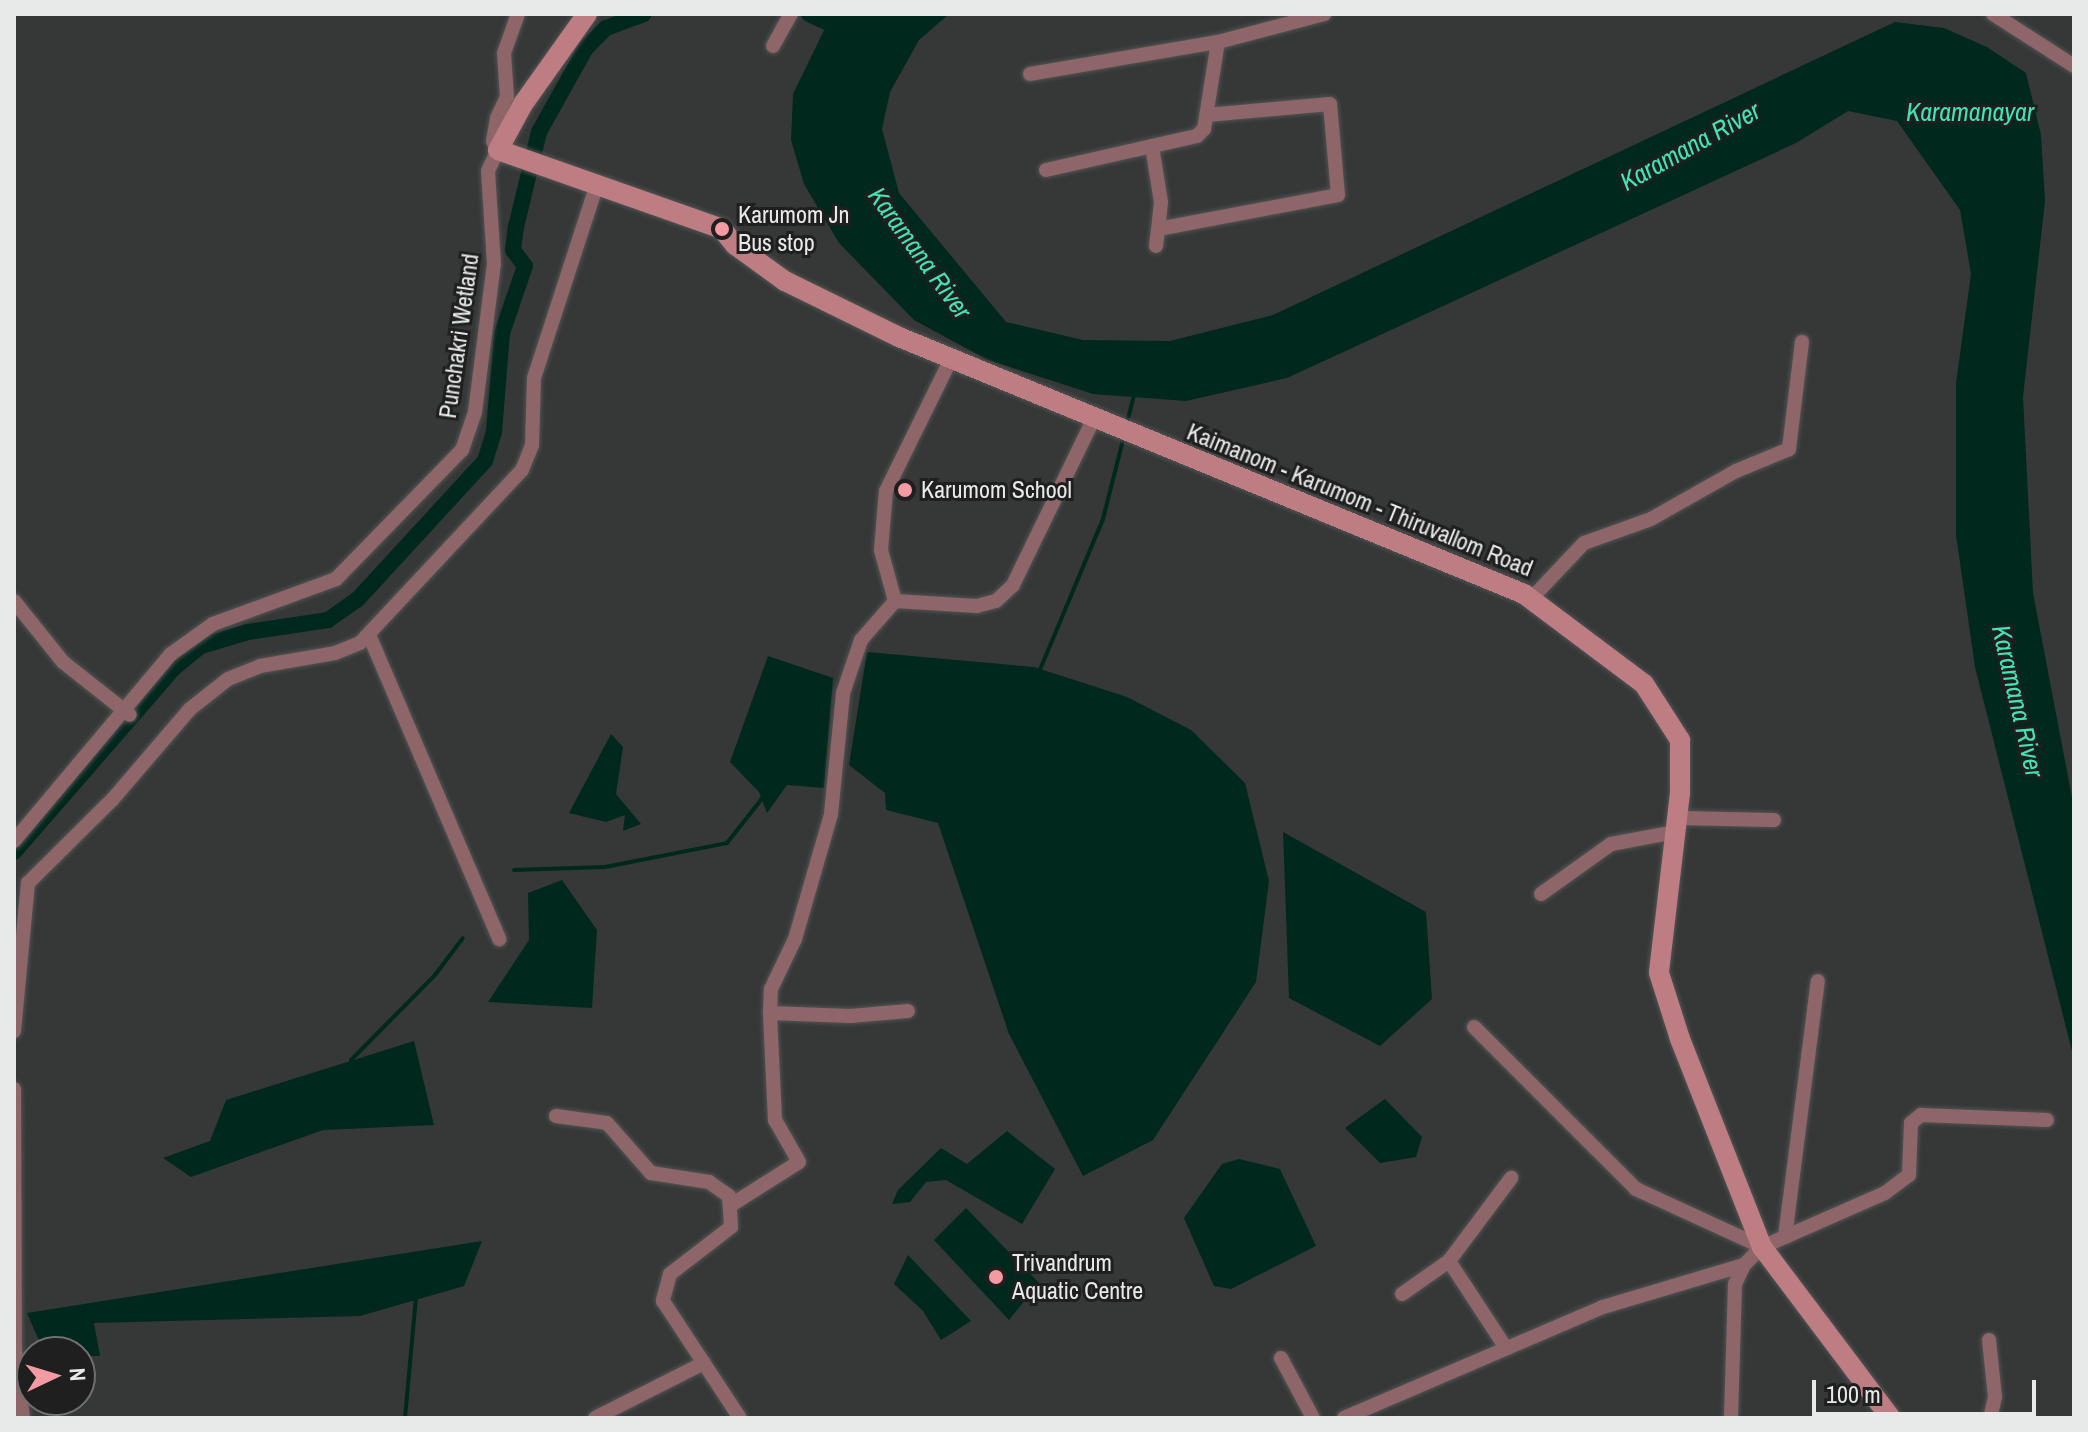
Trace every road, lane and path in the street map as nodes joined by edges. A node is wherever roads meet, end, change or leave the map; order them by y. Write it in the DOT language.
graph roads {
  1 [pos="518,14"];
  2 [pos="587,14"];
  3 [pos="791,14"];
  4 [pos="1324,14"];
  5 [pos="1993,14"];
  6 [pos="1218,42"];
  7 [pos="773,46"];
  8 [pos="2074,66"];
  9 [pos="1030,74"];
  10 [pos="1206,115"];
  11 [pos="1152,146"];
  12 [pos="498,150"];
  13 [pos="1046,170"];
  14 [pos="597,184"];
  15 [pos="1158,229"];
  16 [pos="1156,246"];
  17 [pos="1802,342"];
  18 [pos="951,359"];
  19 [pos="1094,418"];
  20 [pos="1531,599"];
  21 [pos="14,601"];
  22 [pos="895,601"];
  23 [pos="369,635"];
  24 [pos="127,713"];
  25 [pos="1774,820"];
  26 [pos="1677,825"];
  27 [pos="14,841"];
  28 [pos="1541,894"];
  29 [pos="499,939"];
  30 [pos="1818,981"];
  31 [pos="908,1011"];
  32 [pos="770,1013"];
  33 [pos="1474,1027"];
  34 [pos="14,1031"];
  35 [pos="14,1089"];
  36 [pos="556,1116"];
  37 [pos="2047,1120"];
  38 [pos="1511,1178"];
  39 [pos="731,1205"];
  40 [pos="1785,1237"];
  41 [pos="1762,1247"];
  42 [pos="1449,1261"];
  43 [pos="1744,1265"];
  44 [pos="1402,1294"];
  45 [pos="1989,1340"];
  46 [pos="1506,1348"];
  47 [pos="1281,1358"];
  48 [pos="704,1363"];
  49 [pos="23,1418"];
  50 [pos="595,1418"];
  51 [pos="740,1418"];
  52 [pos="1313,1418"];
  53 [pos="1344,1418"];
  54 [pos="1731,1418"];
  55 [pos="1891,1418"];
  56 [pos="1990,1418"];
  1 -- 12 [label="street, Punchakri Wetland"];
  2 -- 12 [label="main road"];
  3 -- 7 [label="street"];
  4 -- 6 [label="street"];
  5 -- 8 [label="street"];
  6 -- 9 [label="street"];
  6 -- 10 [label="street"];
  10 -- 11 [label="street"];
  10 -- 15 [label="street"];
  11 -- 13 [label="street"];
  11 -- 15 [label="street"];
  12 -- 14 [label="main road, Kaimanom - Karumom - Thiruvallom Road"];
  12 -- 24 [label="street, Punchakri Wetland"];
  14 -- 18 [label="main road, Kaimanom - Karumom - Thiruvallom Road"];
  14 -- 23 [label="street"];
  15 -- 16 [label="street"];
  17 -- 20 [label="street"];
  18 -- 19 [label="main road, Kaimanom - Karumom - Thiruvallom Road"];
  18 -- 22 [label="street"];
  19 -- 20 [label="main road, Kaimanom - Karumom - Thiruvallom Road"];
  19 -- 22 [label="street"];
  20 -- 26 [label="main road, Kaimanom - Karumom - Thiruvallom Road"];
  21 -- 24 [label="street"];
  22 -- 32 [label="street"];
  23 -- 29 [label="street"];
  23 -- 34 [label="street"];
  24 -- 27 [label="street, Punchakri Wetland"];
  25 -- 26 [label="street"];
  26 -- 28 [label="street"];
  26 -- 41 [label="main road, Kaimanom - Karumom - Thiruvallom Road"];
  30 -- 40 [label="street"];
  31 -- 32 [label="street"];
  32 -- 39 [label="street"];
  33 -- 41 [label="street"];
  35 -- 49 [label="street"];
  36 -- 39 [label="street"];
  37 -- 40 [label="street"];
  38 -- 42 [label="street"];
  39 -- 48 [label="street"];
  40 -- 41 [label="street"];
  41 -- 43 [label="street"];
  41 -- 55 [label="main road, Kaimanom - Karumom - Thiruvallom Road"];
  42 -- 44 [label="street"];
  42 -- 46 [label="street"];
  43 -- 46 [label="street"];
  43 -- 54 [label="street"];
  45 -- 56 [label="street"];
  46 -- 53 [label="street"];
  47 -- 52 [label="street"];
  48 -- 50 [label="street"];
  48 -- 51 [label="street"];
}
